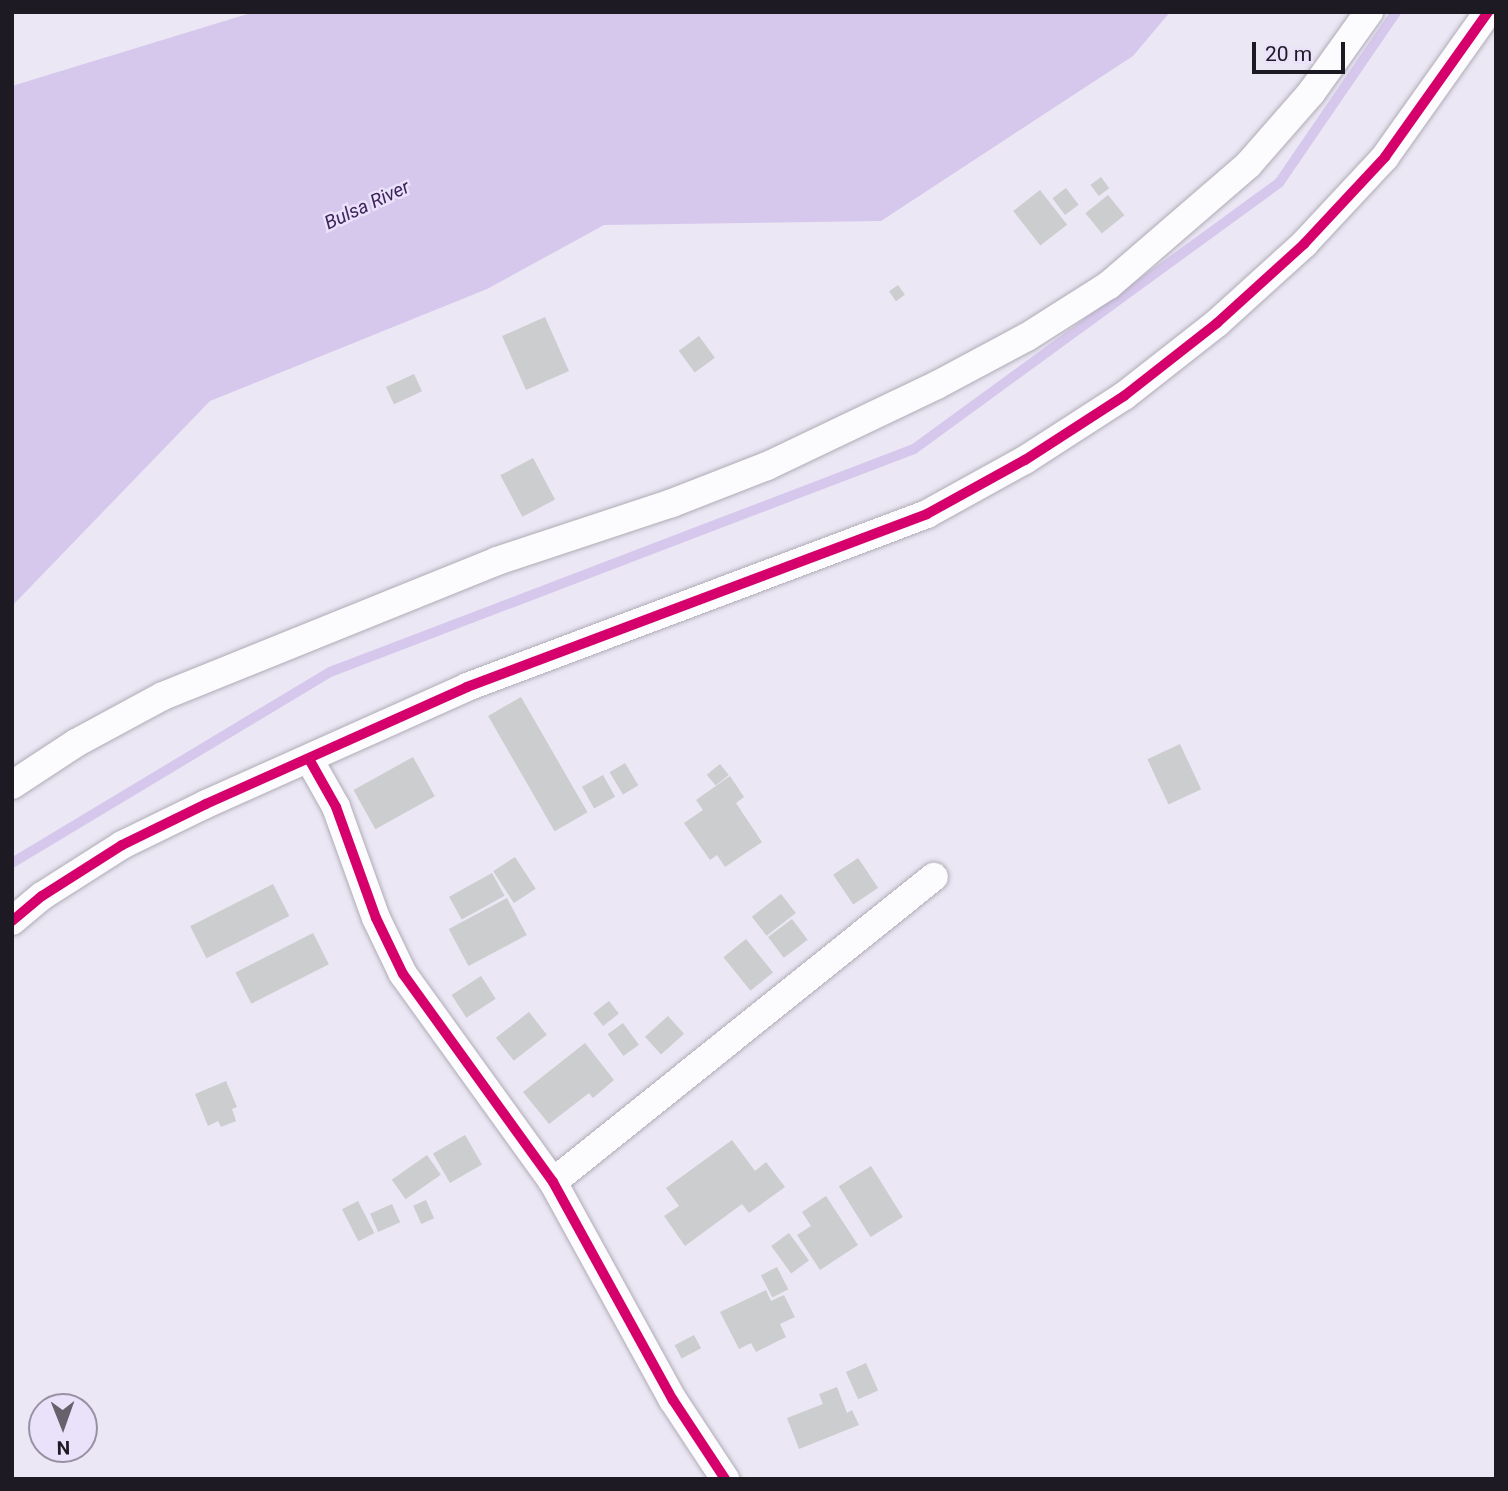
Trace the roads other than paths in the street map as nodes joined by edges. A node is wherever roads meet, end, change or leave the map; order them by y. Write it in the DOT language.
graph roads {
  1 [pos="1369,12"];
  2 [pos="1488,12"];
  3 [pos="309,759"];
  4 [pos="12,785"];
  5 [pos="934,877"];
  6 [pos="12,921"];
  7 [pos="553,1182"];
  8 [pos="725,1479"];
  1 -- 4 [label="street"];
  2 -- 3 [label="street"];
  3 -- 6 [label="street"];
  3 -- 7 [label="street"];
  5 -- 7 [label="street"];
  7 -- 8 [label="street"];
}
